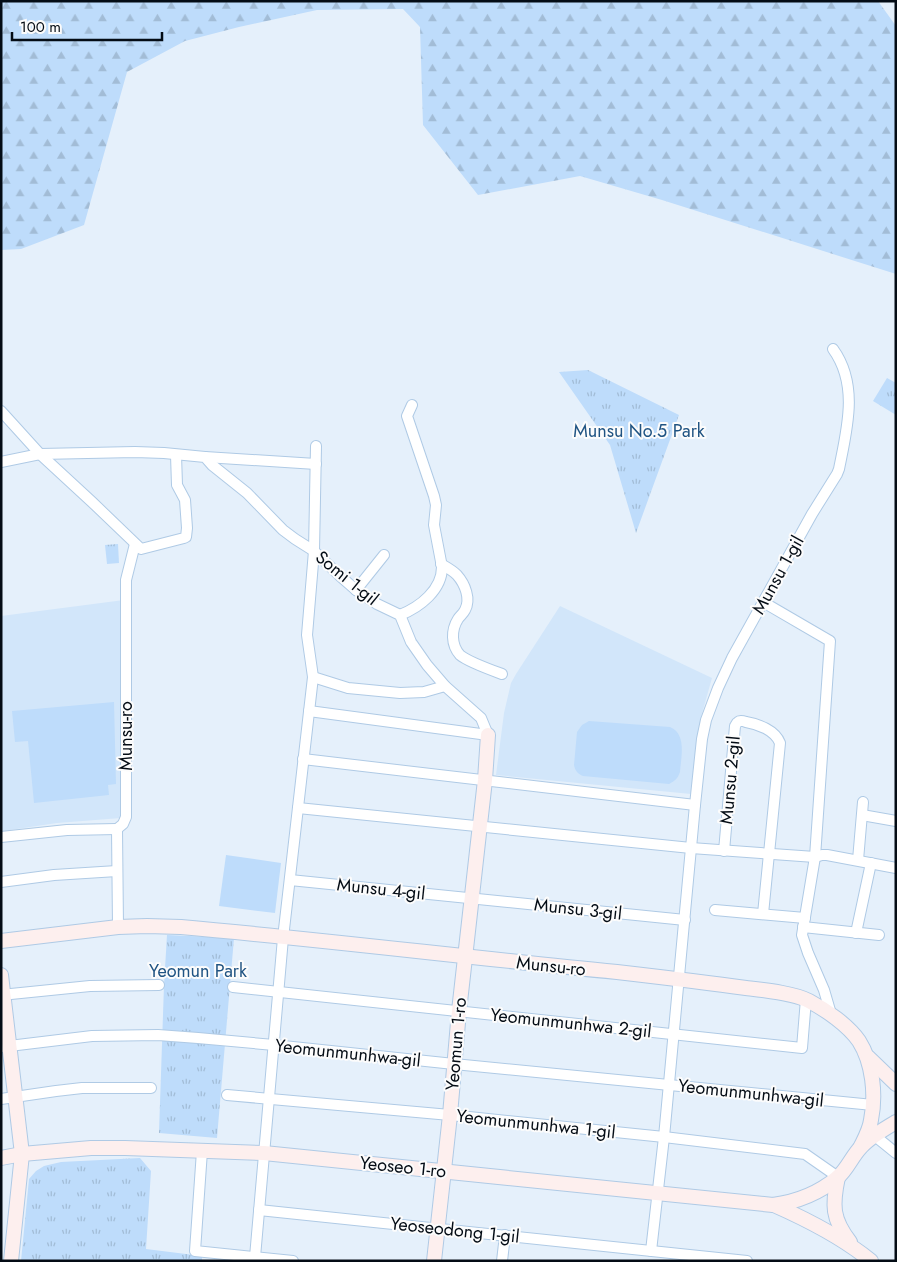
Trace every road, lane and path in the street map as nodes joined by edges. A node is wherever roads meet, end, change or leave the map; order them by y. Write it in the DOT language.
graph roads {
  1 [pos="832,349"];
  2 [pos="412,405"];
  3 [pos="1,411"];
  4 [pos="316,446"];
  5 [pos="40,454"];
  6 [pos="176,455"];
  7 [pos="204,458"];
  8 [pos="1,462"];
  9 [pos="316,464"];
  10 [pos="135,544"];
  11 [pos="314,550"];
  12 [pos="384,555"];
  13 [pos="441,564"];
  14 [pos="356,590"];
  15 [pos="763,602"];
  16 [pos="400,615"];
  17 [pos="502,674"];
  18 [pos="313,677"];
  19 [pos="445,686"];
  20 [pos="309,711"];
  21 [pos="488,735"];
  22 [pos="304,759"];
  23 [pos="485,780"];
  24 [pos="863,802"];
  25 [pos="695,805"];
  26 [pos="298,808"];
  27 [pos="862,815"];
  28 [pos="896,821"];
  29 [pos="479,827"];
  30 [pos="117,829"];
  31 [pos="1,836"];
  32 [pos="691,848"];
  33 [pos="724,851"];
  34 [pos="769,854"];
  35 [pos="815,857"];
  36 [pos="858,860"];
  37 [pos="871,863"];
  38 [pos="896,868"];
  39 [pos="118,871"];
  40 [pos="290,880"];
  41 [pos="1,882"];
  42 [pos="471,898"];
  43 [pos="715,910"];
  44 [pos="763,914"];
  45 [pos="685,920"];
  46 [pos="804,922"];
  47 [pos="118,927"];
  48 [pos="856,932"];
  49 [pos="879,935"];
  50 [pos="283,938"];
  51 [pos="1,941"];
  52 [pos="465,956"];
  53 [pos="1,974"];
  54 [pos="679,979"];
  55 [pos="159,985"];
  56 [pos="233,987"];
  57 [pos="278,992"];
  58 [pos="2,995"];
  59 [pos="806,1000"];
  60 [pos="459,1012"];
  61 [pos="831,1014"];
  62 [pos="673,1034"];
  63 [pos="274,1045"];
  64 [pos="5,1046"];
  65 [pos="866,1055"];
  66 [pos="454,1064"];
  67 [pos="896,1084"];
  68 [pos="669,1085"];
  69 [pos="151,1088"];
  70 [pos="16,1096"];
  71 [pos="227,1096"];
  72 [pos="1,1098"];
  73 [pos="269,1098"];
  74 [pos="873,1105"];
  75 [pos="450,1115"];
  76 [pos="896,1122"];
  77 [pos="876,1136"];
  78 [pos="664,1137"];
  79 [pos="861,1146"];
  80 [pos="202,1151"];
  81 [pos="264,1153"];
  82 [pos="896,1153"];
  83 [pos="22,1154"];
  84 [pos="1,1158"];
  85 [pos="444,1171"];
  86 [pos="838,1177"];
  87 [pos="657,1193"];
  88 [pos="773,1205"];
  89 [pos="259,1210"];
  90 [pos="438,1228"];
  91 [pos="505,1235"];
  92 [pos="854,1247"];
  93 [pos="651,1251"];
  94 [pos="255,1257"];
  95 [pos="715,1259"];
  96 [pos="11,1261"];
  97 [pos="293,1261"];
  98 [pos="434,1261"];
  99 [pos="502,1261"];
  100 [pos="747,1261"];
  101 [pos="871,1261"];
  1 -- 15 [label="street, Munsu 1-gil"];
  2 -- 13 [label="street"];
  3 -- 5 [label="street"];
  4 -- 9 [label="street"];
  5 -- 6 [label="street"];
  5 -- 8 [label="street"];
  5 -- 10 [label="street"];
  6 -- 7 [label="street"];
  6 -- 10 [label="street"];
  7 -- 9 [label="street"];
  7 -- 11 [label="street, Somi 1-gil"];
  9 -- 11 [label="street"];
  10 -- 30 [label="street, Munsu-ro"];
  11 -- 14 [label="street, Somi 1-gil"];
  11 -- 18 [label="street"];
  12 -- 14 [label="street"];
  13 -- 16 [label="street"];
  13 -- 17 [label="street"];
  14 -- 16 [label="street, Somi 1-gil"];
  15 -- 25 [label="street, Munsu 1-gil"];
  15 -- 35 [label="street"];
  16 -- 19 [label="street"];
  18 -- 19 [label="street"];
  18 -- 20 [label="street"];
  19 -- 21 [label="street"];
  20 -- 21 [label="street"];
  20 -- 22 [label="street"];
  21 -- 23 [label="street, Yeomun 1-ro"];
  22 -- 23 [label="street"];
  22 -- 26 [label="street"];
  23 -- 25 [label="street"];
  23 -- 29 [label="street, Yeomun 1-ro"];
  24 -- 27 [label="street"];
  25 -- 32 [label="street, Munsu 1-gil"];
  26 -- 29 [label="street"];
  26 -- 40 [label="street"];
  27 -- 28 [label="street"];
  27 -- 36 [label="street"];
  29 -- 32 [label="street"];
  29 -- 42 [label="street, Yeomun 1-ro"];
  30 -- 31 [label="street"];
  30 -- 39 [label="street, Munsu-ro"];
  32 -- 33 [label="street"];
  32 -- 45 [label="street, Munsu 1-gil"];
  33 -- 34 [label="street"];
  33 -- 34 [label="street, Munsu 2-gil"];
  34 -- 35 [label="street"];
  34 -- 44 [label="street, Munsu 2-gil"];
  35 -- 36 [label="street"];
  35 -- 46 [label="street"];
  36 -- 37 [label="street"];
  37 -- 38 [label="street"];
  37 -- 48 [label="street"];
  39 -- 41 [label="street"];
  39 -- 47 [label="street, Munsu-ro"];
  40 -- 42 [label="street, Munsu 4-gil"];
  40 -- 50 [label="street"];
  42 -- 45 [label="street, Munsu 3-gil"];
  42 -- 52 [label="street, Yeomun 1-ro"];
  43 -- 44 [label="street"];
  44 -- 46 [label="street"];
  45 -- 54 [label="street, Munsu 1-gil"];
  46 -- 48 [label="street"];
  46 -- 61 [label="street"];
  47 -- 50 [label="street, Munsu-ro"];
  47 -- 51 [label="street, Munsu-ro"];
  48 -- 49 [label="street"];
  50 -- 52 [label="street, Munsu-ro"];
  50 -- 57 [label="street"];
  52 -- 54 [label="street, Munsu-ro"];
  52 -- 60 [label="street, Yeomun 1-ro"];
  53 -- 58 [label="street"];
  54 -- 59 [label="street, Munsu-ro"];
  54 -- 62 [label="street, Munsu 1-gil"];
  55 -- 58 [label="street"];
  56 -- 57 [label="street, Yeomunmunhwa 2-gil"];
  57 -- 60 [label="street, Yeomunmunhwa 2-gil"];
  57 -- 63 [label="street"];
  58 -- 64 [label="street"];
  59 -- 61 [label="street, Munsu-ro"];
  59 -- 62 [label="street, Yeomunmunhwa 2-gil"];
  60 -- 62 [label="street, Yeomunmunhwa 2-gil"];
  60 -- 66 [label="street, Yeomun 1-ro"];
  61 -- 65 [label="street, Munsu-ro"];
  62 -- 68 [label="street, Munsu 1-gil"];
  63 -- 64 [label="street, Yeomunmunhwa-gil"];
  63 -- 66 [label="street, Yeomunmunhwa-gil"];
  63 -- 73 [label="street"];
  64 -- 70 [label="street"];
  65 -- 67 [label="street"];
  65 -- 74 [label="street, Munsu-ro"];
  66 -- 68 [label="street, Yeomunmunhwa-gil"];
  66 -- 75 [label="street, Yeomun 1-ro"];
  68 -- 74 [label="street, Yeomunmunhwa-gil"];
  68 -- 78 [label="street, Munsu 1-gil"];
  69 -- 70 [label="street"];
  70 -- 72 [label="street"];
  70 -- 83 [label="street"];
  71 -- 73 [label="street, Yeomunmunhwa 1-gil"];
  73 -- 75 [label="street, Yeomunmunhwa 1-gil"];
  73 -- 81 [label="street"];
  74 -- 79 [label="street, Munsu-ro"];
  75 -- 78 [label="street, Yeomunmunhwa 1-gil"];
  75 -- 85 [label="street, Yeomun 1-ro"];
  76 -- 77 [label="street"];
  77 -- 79 [label="street"];
  77 -- 82 [label="street"];
  78 -- 86 [label="street, Yeomunmunhwa 1-gil"];
  78 -- 87 [label="street, Munsu 1-gil"];
  79 -- 86 [label="street"];
  80 -- 81 [label="street, Yeoseo 1-ro"];
  80 -- 83 [label="street, Yeoseo 1-ro"];
  80 -- 94 [label="street"];
  81 -- 85 [label="street, Yeoseo 1-ro"];
  81 -- 89 [label="street"];
  83 -- 84 [label="street, Yeoseo 1-ro"];
  83 -- 96 [label="street"];
  85 -- 87 [label="street, Yeoseo 1-ro"];
  85 -- 90 [label="street, Yeomun 1-ro"];
  86 -- 88 [label="street, Yeoseo 1-ro"];
  86 -- 92 [label="street"];
  87 -- 88 [label="street, Yeoseo 1-ro"];
  87 -- 93 [label="street"];
  88 -- 92 [label="street"];
  89 -- 90 [label="street, Yeoseodong 1-gil"];
  89 -- 94 [label="street"];
  90 -- 91 [label="street, Yeoseodong 1-gil"];
  90 -- 98 [label="street, Yeomun 1-ro"];
  91 -- 93 [label="street, Yeoseodong 1-gil"];
  91 -- 99 [label="street"];
  92 -- 101 [label="street"];
  93 -- 95 [label="street, Yeoseodong 1-gil"];
  94 -- 97 [label="street"];
  95 -- 100 [label="street, Yeoseodong 1-gil"];
}
